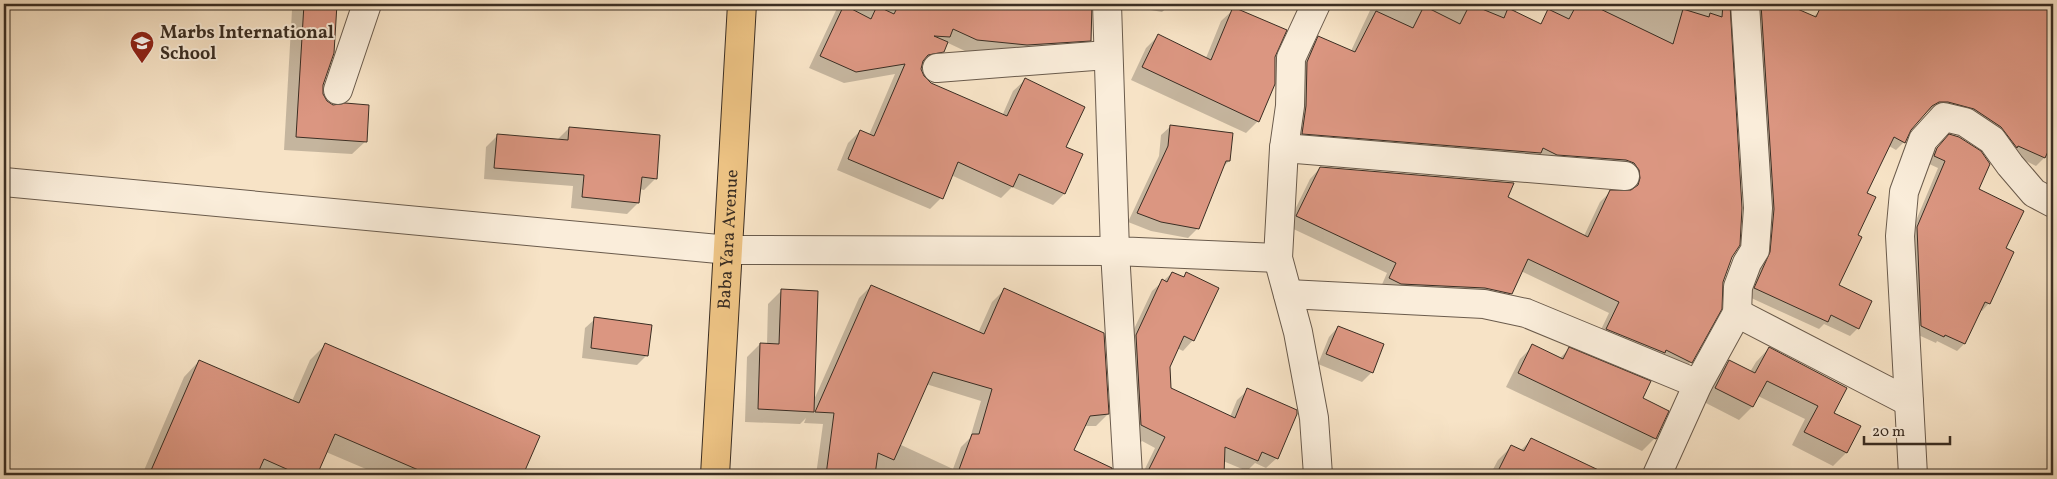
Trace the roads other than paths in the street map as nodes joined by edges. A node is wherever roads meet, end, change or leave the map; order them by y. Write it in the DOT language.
graph roads {
  1 [pos="367,4"];
  2 [pos="742,4"];
  3 [pos="1107,4"];
  4 [pos="1316,4"];
  5 [pos="1746,4"];
  6 [pos="1107,55"];
  7 [pos="937,68"];
  8 [pos="338,90"];
  9 [pos="1284,148"];
  10 [pos="1625,176"];
  11 [pos="4,182"];
  12 [pos="2053,203"];
  13 [pos="729,250"];
  14 [pos="1115,251"];
  15 [pos="1278,258"];
  16 [pos="1288,294"];
  17 [pos="1737,313"];
  18 [pos="1698,384"];
  19 [pos="1909,402"];
  20 [pos="716,475"];
  21 [pos="1128,475"];
  22 [pos="1318,475"];
  23 [pos="1656,475"];
  24 [pos="1913,475"];
  1 -- 8 [label="street"];
  2 -- 13 [label="main road, Baba Yara Avenue"];
  3 -- 6 [label="street"];
  4 -- 9 [label="street"];
  5 -- 17 [label="street"];
  6 -- 7 [label="street"];
  6 -- 14 [label="street"];
  9 -- 10 [label="street"];
  9 -- 15 [label="street"];
  11 -- 13 [label="street"];
  12 -- 19 [label="street"];
  13 -- 14 [label="street"];
  13 -- 20 [label="main road, Baba Yara Avenue"];
  14 -- 15 [label="street"];
  14 -- 21 [label="street"];
  15 -- 16 [label="street"];
  16 -- 18 [label="street"];
  16 -- 22 [label="street"];
  17 -- 18 [label="street"];
  17 -- 19 [label="street"];
  18 -- 23 [label="street"];
  19 -- 24 [label="street"];
}
